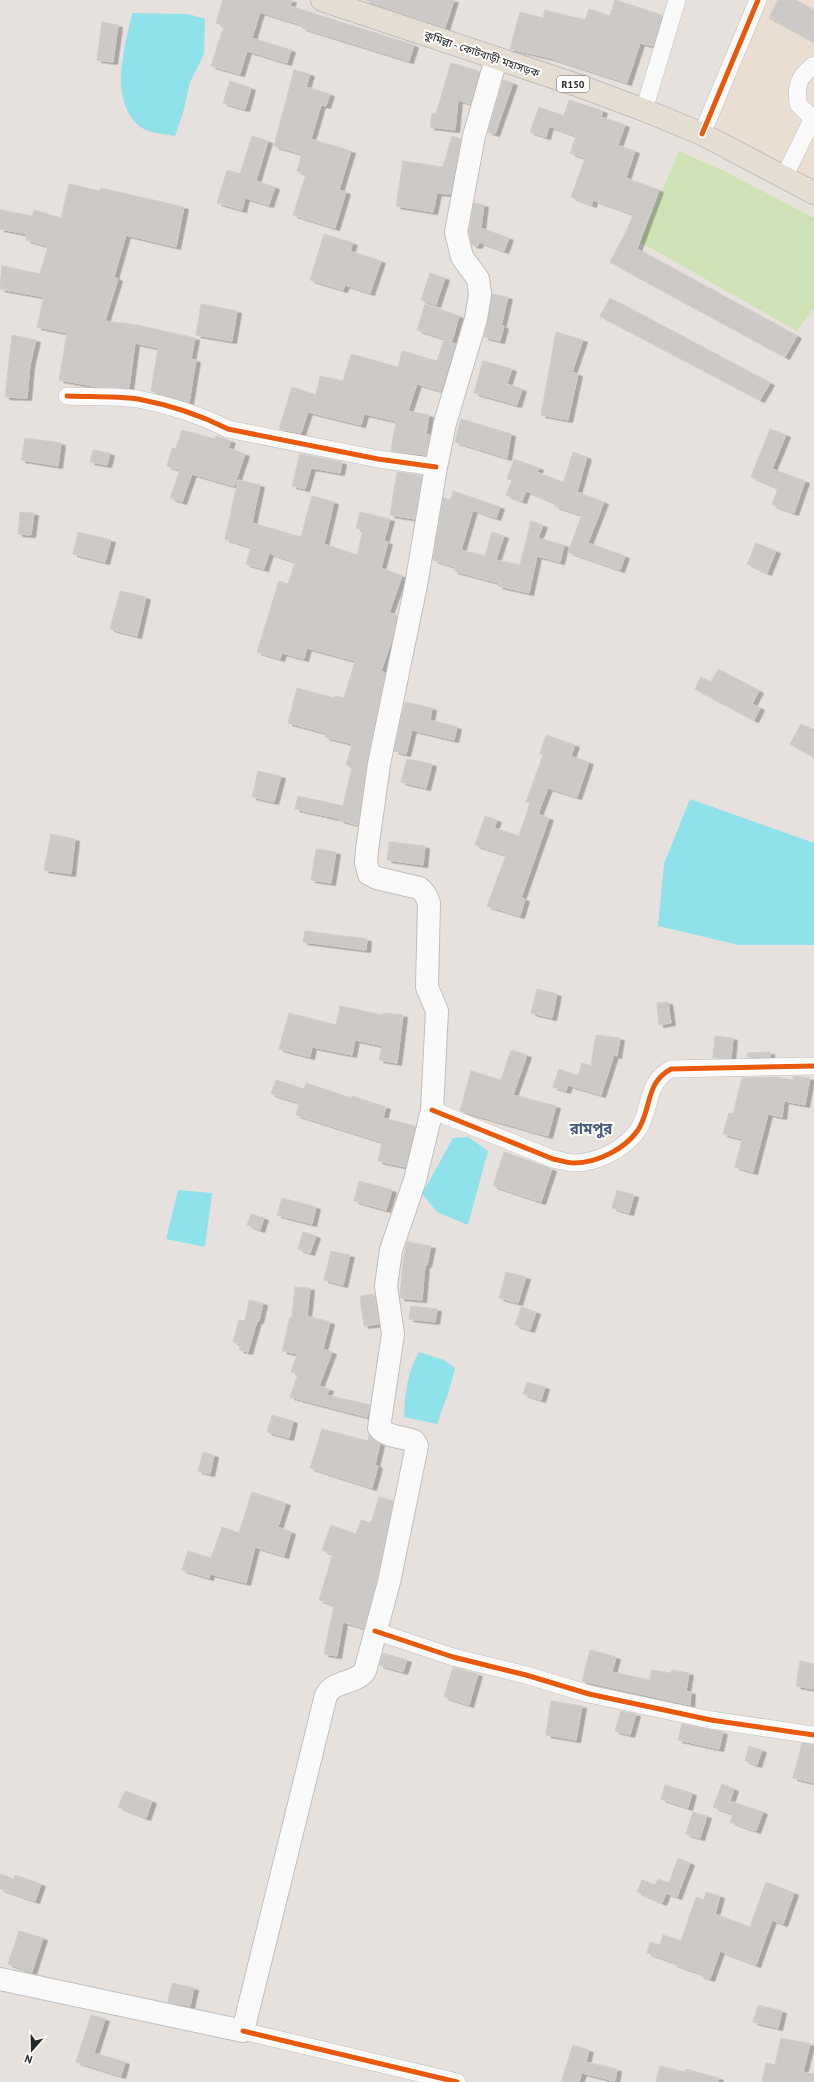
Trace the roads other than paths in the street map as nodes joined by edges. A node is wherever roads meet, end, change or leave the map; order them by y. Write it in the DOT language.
graph roads {
  1 [pos="322,0"];
  2 [pos="677,0"];
  3 [pos="758,0"];
  4 [pos="496,59"];
  5 [pos="814,65"];
  6 [pos="644,110"];
  7 [pos="813,120"];
  8 [pos="702,134"];
  9 [pos="784,177"];
  10 [pos="814,194"];
  11 [pos="67,396"];
  12 [pos="436,467"];
  13 [pos="814,1066"];
  14 [pos="432,1110"];
  15 [pos="375,1631"];
  16 [pos="814,1734"];
  17 [pos="0,1978"];
  18 [pos="242,2031"];
  19 [pos="457,2082"];
  1 -- 4 [label="main road, কুমিল্লা - কোটবাড়ী মহাসড়ক / R150"];
  2 -- 6 [label="street"];
  3 -- 8 [label="street"];
  4 -- 6 [label="main road, কুমিল্লা - কোটবাড়ী মহাসড়ক / R150"];
  4 -- 12 [label="main road"];
  5 -- 7 [label="street"];
  6 -- 8 [label="main road, কুমিল্লা - কোটবাড়ী মহাসড়ক / R150"];
  7 -- 9 [label="street"];
  8 -- 9 [label="main road, কুমিল্লা - কোটবাড়ী মহাসড়ক / R150"];
  9 -- 10 [label="main road, কুমিল্লা - কোটবাড়ী মহাসড়ক / R150"];
  11 -- 12 [label="street"];
  12 -- 14 [label="main road"];
  13 -- 14 [label="street"];
  14 -- 15 [label="main road"];
  15 -- 16 [label="street"];
  15 -- 18 [label="main road"];
  17 -- 18 [label="main road"];
  18 -- 19 [label="street"];
}
